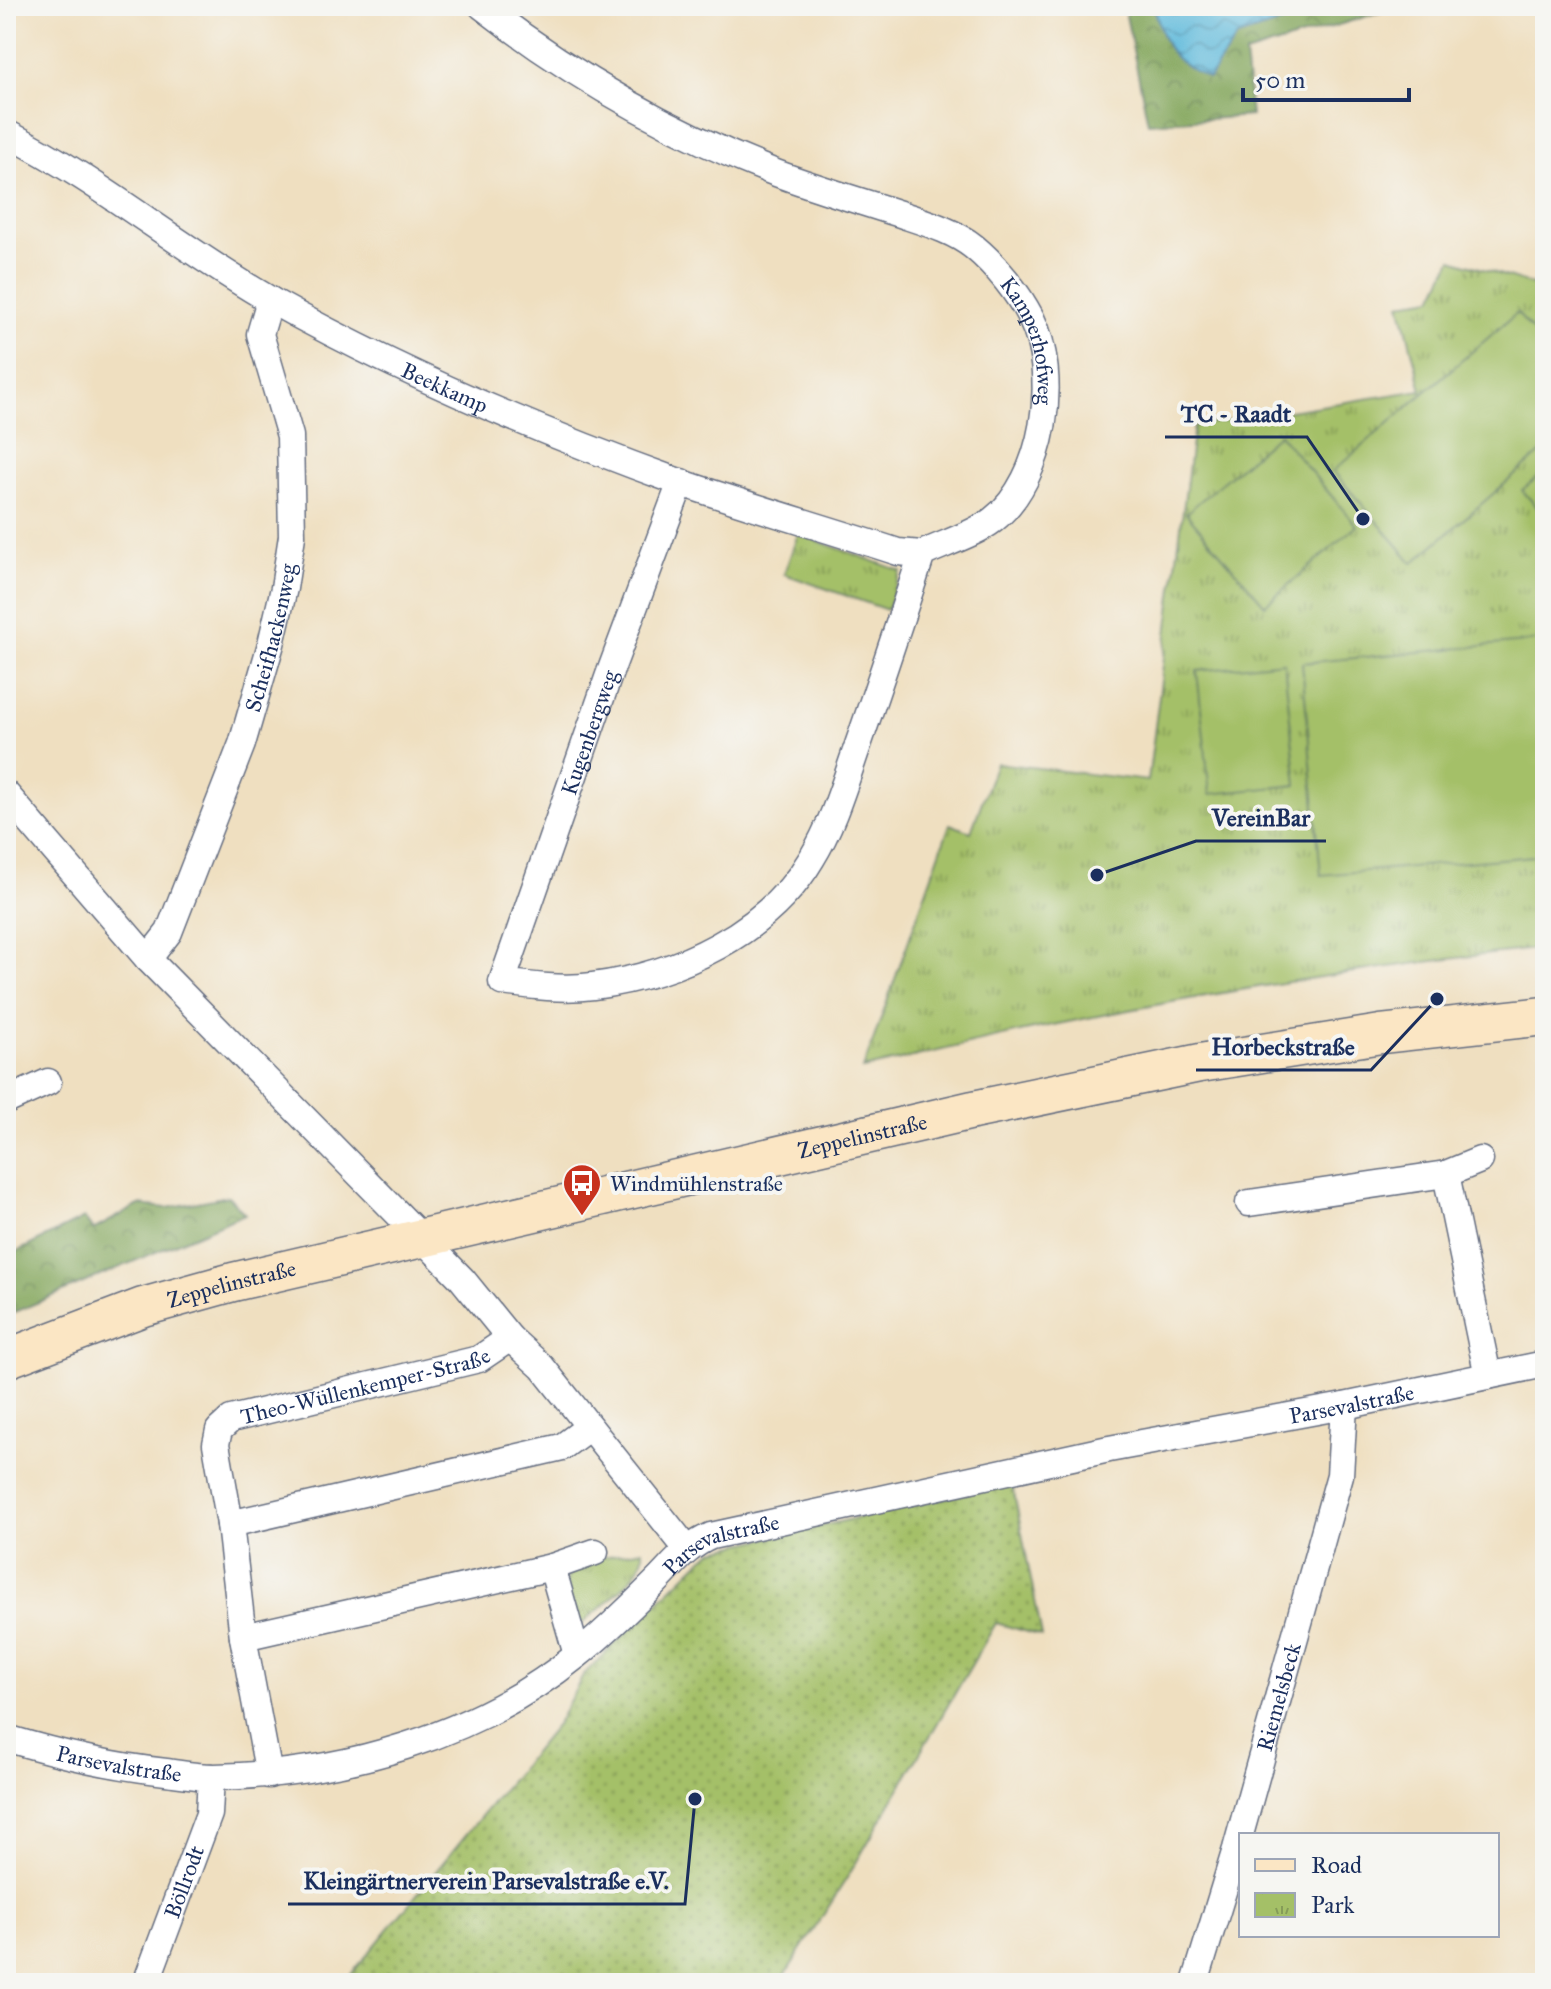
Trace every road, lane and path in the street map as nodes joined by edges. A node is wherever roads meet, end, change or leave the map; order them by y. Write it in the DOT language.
graph roads {
  1 [pos="482,6"];
  2 [pos="6,133"];
  3 [pos="270,300"];
  4 [pos="681,482"];
  5 [pos="922,554"];
  6 [pos="6,794"];
  7 [pos="148,959"];
  8 [pos="1545,1016"];
  9 [pos="48,1082"];
  10 [pos="6,1101"];
  11 [pos="1480,1160"];
  12 [pos="1446,1174"];
  13 [pos="1249,1203"];
  14 [pos="421,1238"];
  15 [pos="510,1338"];
  16 [pos="6,1359"];
  17 [pos="1545,1364"];
  18 [pos="1488,1376"];
  19 [pos="1344,1406"];
  20 [pos="589,1427"];
  21 [pos="230,1524"];
  22 [pos="687,1549"];
  23 [pos="595,1552"];
  24 [pos="552,1567"];
  25 [pos="243,1637"];
  26 [pos="577,1655"];
  27 [pos="6,1738"];
  28 [pos="269,1775"];
  29 [pos="211,1777"];
  30 [pos="1240,1833"];
  31 [pos="1239,1838"];
  32 [pos="146,1983"];
  33 [pos="1195,1983"];
  1 -- 5 [label="street, Kamperhofweg"];
  2 -- 3 [label="street, Beekkamp"];
  3 -- 4 [label="street, Beekkamp"];
  3 -- 7 [label="street, Scheifhackenweg"];
  4 -- 5 [label="street, Beekkamp"];
  4 -- 5 [label="street, Kugenbergweg"];
  6 -- 7 [label="street"];
  7 -- 14 [label="street"];
  8 -- 14 [label="main road, Zeppelinstraße"];
  9 -- 10 [label="street"];
  11 -- 12 [label="street"];
  12 -- 13 [label="street"];
  12 -- 18 [label="street"];
  14 -- 15 [label="street"];
  14 -- 16 [label="main road, Zeppelinstraße"];
  15 -- 20 [label="street"];
  15 -- 21 [label="street, Theo-Wüllenkemper-Straße"];
  17 -- 18 [label="street, Parsevalstraße"];
  18 -- 19 [label="street, Parsevalstraße"];
  19 -- 22 [label="street, Parsevalstraße"];
  19 -- 30 [label="street, Riemelsbeck"];
  20 -- 21 [label="street"];
  20 -- 22 [label="street"];
  21 -- 25 [label="street, Theo-Wüllenkemper-Straße"];
  22 -- 26 [label="street, Parsevalstraße"];
  23 -- 24 [label="street"];
  24 -- 25 [label="street"];
  24 -- 26 [label="street"];
  25 -- 28 [label="street, Theo-Wüllenkemper-Straße"];
  26 -- 28 [label="street, Parsevalstraße"];
  27 -- 29 [label="street, Parsevalstraße"];
  28 -- 29 [label="street, Parsevalstraße"];
  29 -- 32 [label="street, Böllrodt"];
  31 -- 33 [label="street, Riemelsbeck"];
}
